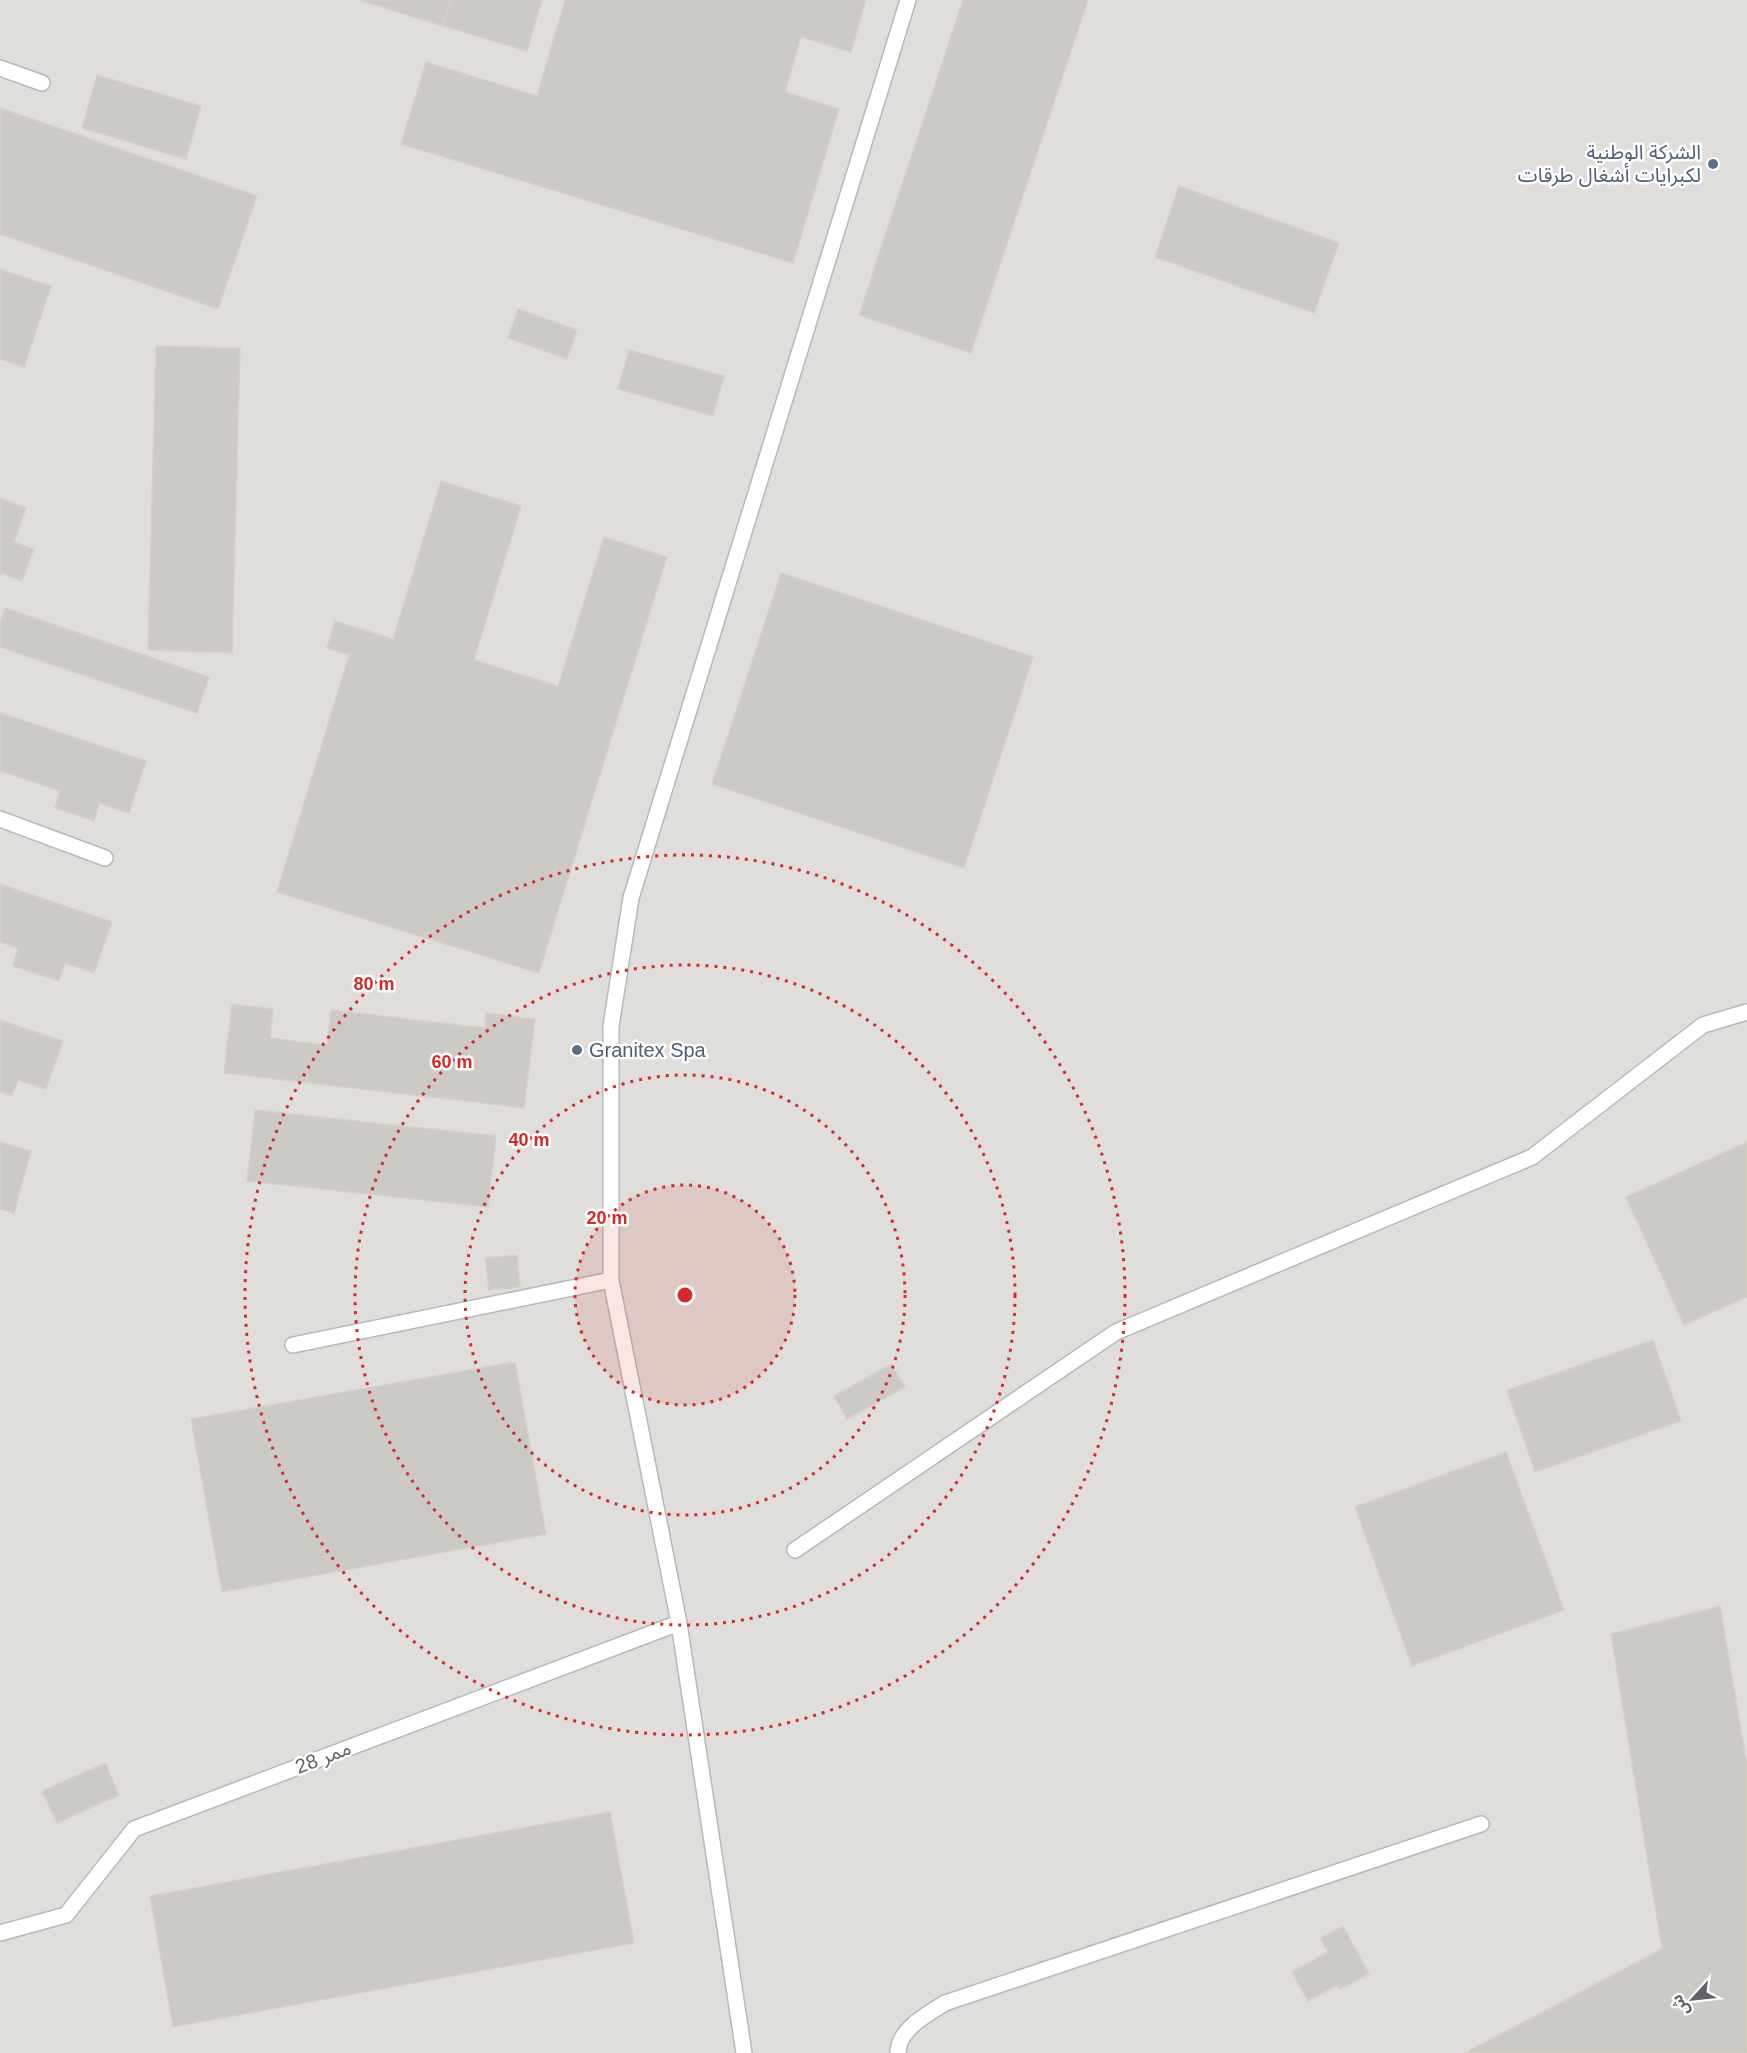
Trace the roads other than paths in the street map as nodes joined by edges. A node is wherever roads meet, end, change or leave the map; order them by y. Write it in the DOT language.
graph roads {
  1 [pos="908,0"];
  2 [pos="0,68"];
  3 [pos="42,83"];
  4 [pos="0,819"];
  5 [pos="105,858"];
  6 [pos="1747,1012"];
  7 [pos="611,1280"];
  8 [pos="293,1345"];
  9 [pos="795,1550"];
  10 [pos="679,1623"];
  11 [pos="1481,1824"];
  12 [pos="0,1934"];
  13 [pos="744,2053"];
  14 [pos="898,2053"];
  1 -- 7 [label="lane"];
  2 -- 3 [label="lane"];
  4 -- 5 [label="lane"];
  6 -- 9 [label="lane"];
  7 -- 8 [label="lane"];
  7 -- 10 [label="lane"];
  10 -- 12 [label="lane, ممر 28"];
  10 -- 13 [label="lane"];
  11 -- 14 [label="lane"];
}
